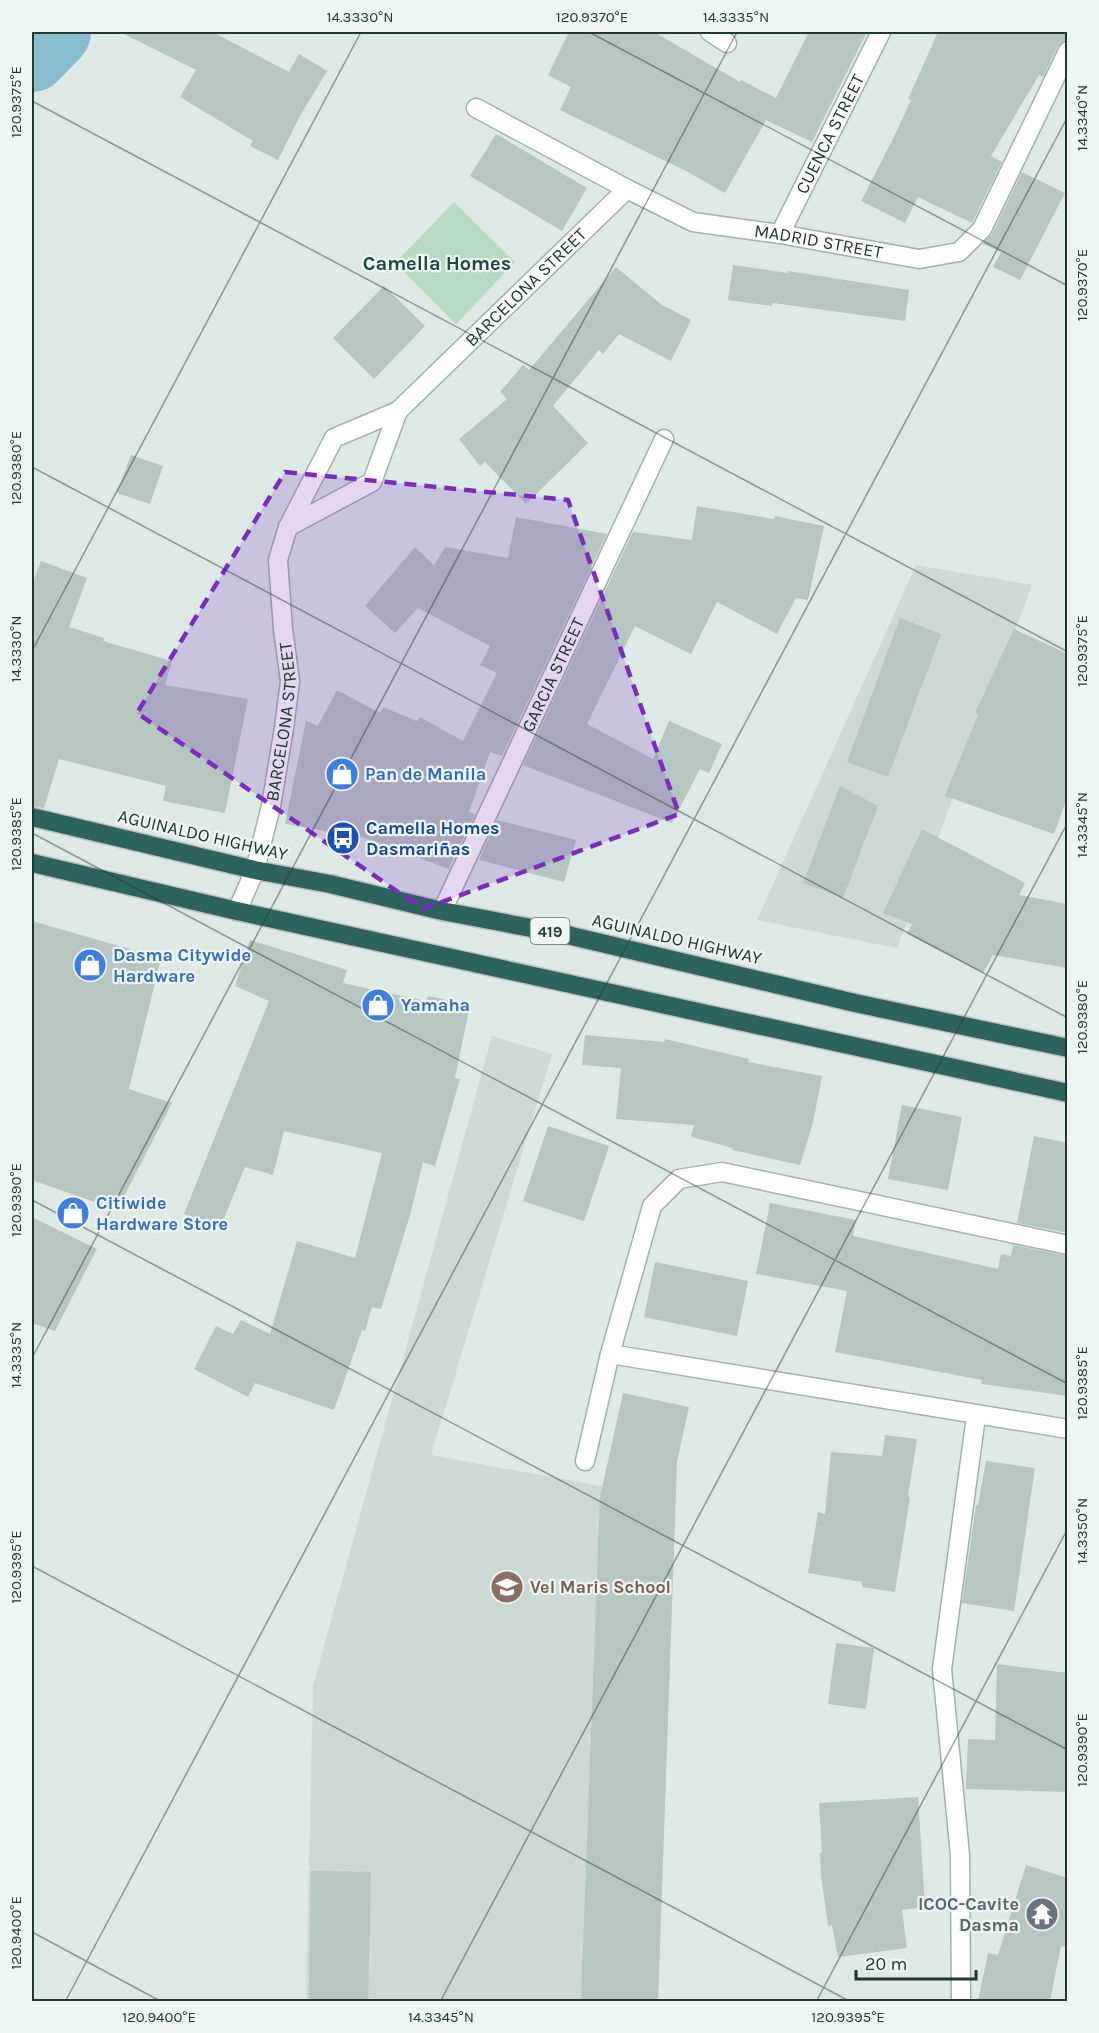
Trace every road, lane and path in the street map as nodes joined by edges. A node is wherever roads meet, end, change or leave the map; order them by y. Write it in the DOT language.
graph roads {
  1 [pos="710,32"];
  2 [pos="881,32"];
  3 [pos="727,43"];
  4 [pos="1068,51"];
  5 [pos="476,108"];
  6 [pos="627,189"];
  7 [pos="780,234"];
  8 [pos="398,411"];
  9 [pos="664,439"];
  10 [pos="288,527"];
  11 [pos="32,817"];
  12 [pos="32,863"];
  13 [pos="255,870"];
  14 [pos="237,911"];
  15 [pos="442,911"];
  16 [pos="1068,1048"];
  17 [pos="1068,1094"];
  18 [pos="1068,1245"];
  19 [pos="610,1354"];
  20 [pos="976,1416"];
  21 [pos="1068,1429"];
  22 [pos="585,1461"];
  23 [pos="961,2001"];
  1 -- 3 [label="street"];
  2 -- 7 [label="street, CUENCA STREET"];
  4 -- 7 [label="street, MADRID STREET"];
  5 -- 6 [label="street, MADRID STREET"];
  6 -- 7 [label="street, MADRID STREET"];
  6 -- 8 [label="street, BARCELONA STREET"];
  8 -- 10 [label="street, BARCELONA STREET"];
  8 -- 10 [label="street, BARCELONA STREET"];
  9 -- 15 [label="street, GARCIA STREET"];
  10 -- 13 [label="street, BARCELONA STREET"];
  11 -- 13 [label="highway, AGUINALDO HIGHWAY / 419"];
  12 -- 14 [label="highway"];
  13 -- 14 [label="street, BARCELONA STREET"];
  13 -- 15 [label="highway, AGUINALDO HIGHWAY / 419"];
  14 -- 17 [label="highway"];
  15 -- 16 [label="highway, AGUINALDO HIGHWAY / 419"];
  18 -- 19 [label="street"];
  19 -- 20 [label="street"];
  19 -- 22 [label="street"];
  20 -- 21 [label="street"];
  20 -- 23 [label="street"];
}
